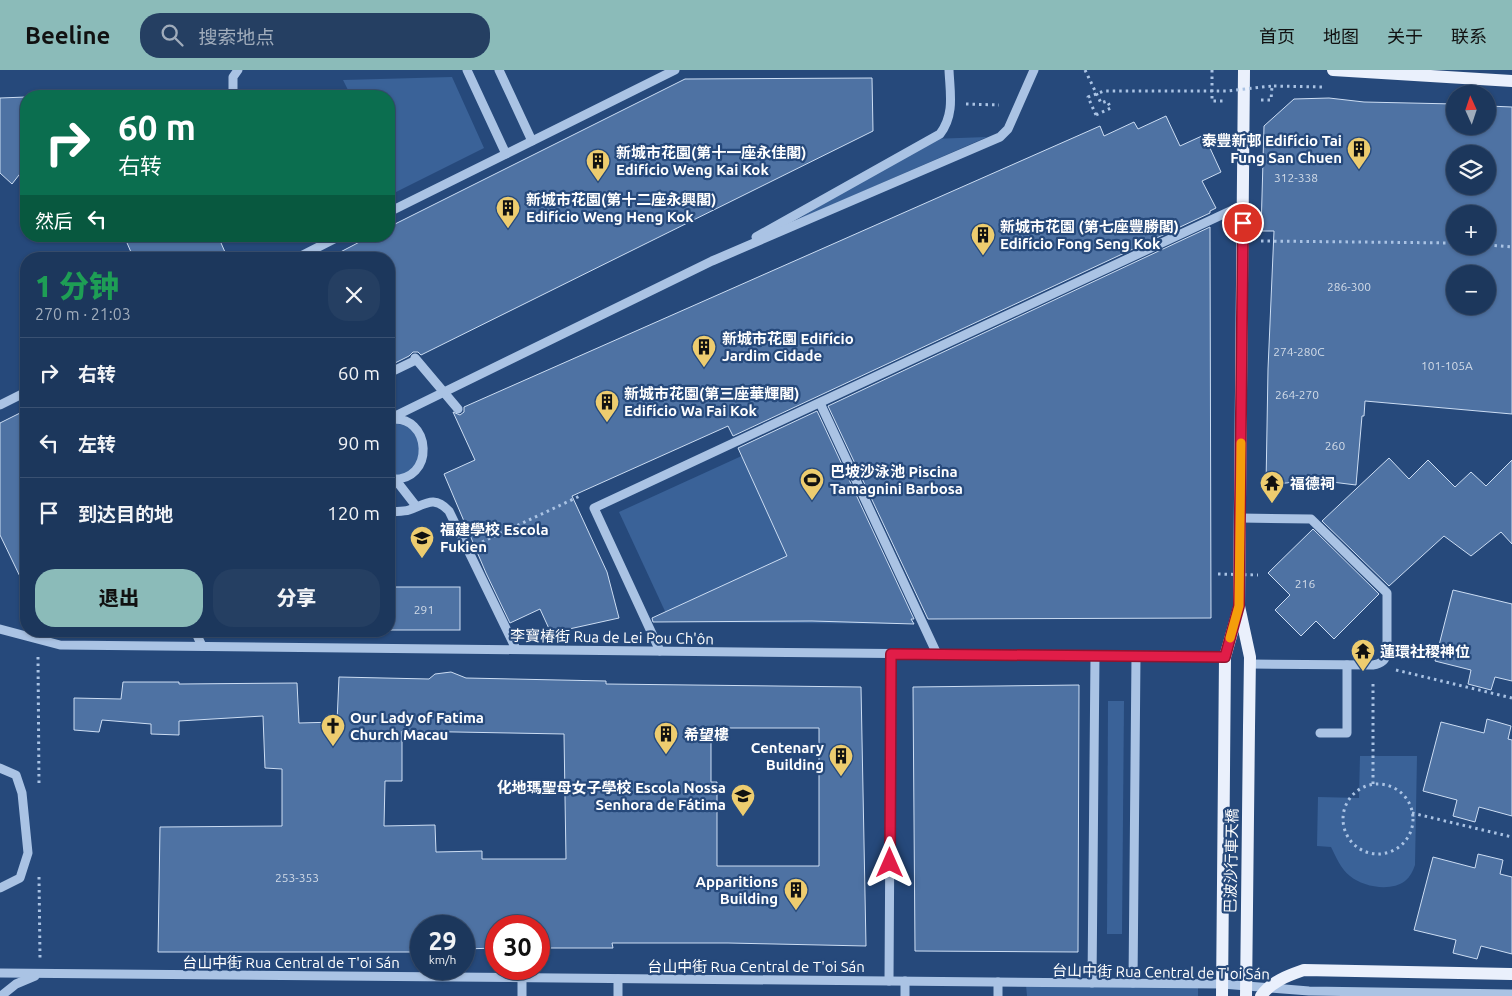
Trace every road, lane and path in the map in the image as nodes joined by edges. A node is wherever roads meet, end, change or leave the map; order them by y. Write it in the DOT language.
graph roads {
  1 [pos="467,70"];
  2 [pos="499,70"];
  3 [pos="675,70"];
  4 [pos="949,70"];
  5 [pos="1034,70"];
  6 [pos="1085,70"];
  7 [pos="1212,70"];
  8 [pos="1244,70"];
  9 [pos="1333,70"];
  10 [pos="233,72"];
  11 [pos="1452,74"];
  12 [pos="1512,81"];
  13 [pos="1272,86"];
  14 [pos="1332,87"];
  15 [pos="233,90"];
  16 [pos="1226,91"];
  17 [pos="1271,100"];
  18 [pos="950,104"];
  19 [pos="1018,105"];
  20 [pos="532,141"];
  21 [pos="506,154"];
  22 [pos="1243,205"];
  23 [pos="395,209"];
  24 [pos="1242,241"];
  25 [pos="328,242"];
  26 [pos="1446,243"];
  27 [pos="1496,246"];
  28 [pos="1512,247"];
  29 [pos="309,252"];
  30 [pos="712,261"];
  31 [pos="395,370"];
  32 [pos="20,395"];
  33 [pos="820,402"];
  34 [pos="0,406"];
  35 [pos="458,409"];
  36 [pos="395,417"];
  37 [pos="395,420"];
  38 [pos="395,479"];
  39 [pos="395,484"];
  40 [pos="587,493"];
  41 [pos="416,506"];
  42 [pos="395,511"];
  43 [pos="1240,518"];
  44 [pos="467,549"];
  45 [pos="1218,574"];
  46 [pos="1258,575"];
  47 [pos="1239,606"];
  48 [pos="0,630"];
  49 [pos="20,632"];
  50 [pos="16,634"];
  51 [pos="20,635"];
  52 [pos="28,637"];
  53 [pos="198,637"];
  54 [pos="202,646"];
  55 [pos="516,650"];
  56 [pos="660,651"];
  57 [pos="891,654"];
  58 [pos="937,654"];
  59 [pos="1095,656"];
  60 [pos="1136,656"];
  61 [pos="1225,657"];
  62 [pos="1250,664"];
  63 [pos="1347,665"];
  64 [pos="1373,665"];
  65 [pos="1512,698"];
  66 [pos="1320,733"];
  67 [pos="0,768"];
  68 [pos="1373,784"];
  69 [pos="1412,813"];
  70 [pos="1512,837"];
  71 [pos="0,888"];
  72 [pos="0,974"];
  73 [pos="40,974"];
  74 [pos="1511,974"];
  75 [pos="485,978"];
  76 [pos="550,978"];
  77 [pos="618,979"];
  78 [pos="522,980"];
  79 [pos="889,981"];
  80 [pos="905,981"];
  81 [pos="998,982"];
  82 [pos="1092,983"];
  83 [pos="1134,983"];
  84 [pos="1222,990"];
  85 [pos="1512,994"];
  86 [pos="1,996"];
  87 [pos="522,996"];
  88 [pos="618,996"];
  89 [pos="905,996"];
  90 [pos="998,996"];
  91 [pos="1246,996"];
  92 [pos="1260,996"];
  1 -- 21 [label="street"];
  2 -- 20 [label="street"];
  3 -- 20 [label="street"];
  4 -- 18 [label="street"];
  5 -- 19 [label="street"];
  6 -- 16 [label="path, bridge"];
  7 -- 16 [label="path"];
  8 -- 22 [label="main road"];
  9 -- 11 [label="main road"];
  10 -- 15 [label="street"];
  11 -- 12 [label="main road"];
  13 -- 14 [label="path"];
  13 -- 16 [label="path, bridge"];
  13 -- 17 [label="path"];
  18 -- 19 [label="path"];
  18 -- 30 [label="street"];
  19 -- 30 [label="street"];
  20 -- 21 [label="street"];
  21 -- 23 [label="street"];
  22 -- 24 [label="main road"];
  22 -- 33 [label="street"];
  24 -- 26 [label="path"];
  24 -- 43 [label="main road"];
  25 -- 29 [label="street"];
  27 -- 28 [label="path"];
  30 -- 36 [label="street"];
  31 -- 35 [label="street, bridge"];
  32 -- 34 [label="street"];
  33 -- 56 [label="street"];
  33 -- 58 [label="street"];
  37 -- 38 [label="street"];
  39 -- 41 [label="street"];
  40 -- 44 [label="path"];
  41 -- 42 [label="street"];
  41 -- 44 [label="street"];
  43 -- 47 [label="main road"];
  43 -- 64 [label="street"];
  44 -- 55 [label="street"];
  45 -- 46 [label="path, bridge"];
  47 -- 61 [label="main road"];
  47 -- 62 [label="main road, 巴波沙行車天橋"];
  48 -- 50 [label="street, 李寶椿街 Rua de Lei Pou Ch'ôn"];
  49 -- 50 [label="street"];
  50 -- 51 [label="street, 李寶椿街 Rua de Lei Pou Ch'ôn"];
  52 -- 54 [label="street, 李寶椿街 Rua de Lei Pou Ch'ôn"];
  53 -- 54 [label="street"];
  54 -- 55 [label="street, 李寶椿街 Rua de Lei Pou Ch'ôn"];
  55 -- 56 [label="street, 李寶椿街 Rua de Lei Pou Ch'ôn"];
  56 -- 57 [label="street, 李寶椿街 Rua de Lei Pou Ch'ôn"];
  57 -- 58 [label="street, 李寶椿街 Rua de Lei Pou Ch'ôn"];
  57 -- 79 [label="street"];
  58 -- 59 [label="street, 李寶椿街 Rua de Lei Pou Ch'ôn"];
  59 -- 60 [label="street, 李寶椿街 Rua de Lei Pou Ch'ôn"];
  59 -- 82 [label="street"];
  60 -- 61 [label="street, 李寶椿街 Rua de Lei Pou Ch'ôn"];
  60 -- 83 [label="street"];
  61 -- 84 [label="main road"];
  62 -- 63 [label="street"];
  62 -- 91 [label="main road, 巴波沙行車天橋, bridge"];
  63 -- 64 [label="street"];
  63 -- 66 [label="street"];
  64 -- 65 [label="path"];
  64 -- 68 [label="path"];
  67 -- 71 [label="street"];
  68 -- 69 [label="path"];
  68 -- 69 [label="path"];
  69 -- 70 [label="path"];
  72 -- 73 [label="street, 台山中街 Rua Central de T'oi Sán"];
  73 -- 75 [label="street, 台山中街 Rua Central de T'oi Sán"];
  73 -- 86 [label="street"];
  74 -- 92 [label="main road, bridge"];
  76 -- 77 [label="street, 台山中街 Rua Central de T'oi Sán"];
  77 -- 79 [label="street, 台山中街 Rua Central de T'oi Sán"];
  77 -- 88 [label="street"];
  78 -- 87 [label="street"];
  79 -- 80 [label="street, 台山中街 Rua Central de T'oi Sán"];
  80 -- 81 [label="street, 台山中街 Rua Central de T'oi Sán"];
  80 -- 89 [label="street"];
  81 -- 82 [label="street, 台山中街 Rua Central de T'oi Sán"];
  81 -- 90 [label="street"];
  82 -- 83 [label="street, 台山中街 Rua Central de T'oi Sán"];
  83 -- 84 [label="street, 台山中街 Rua Central de T'oi Sán"];
  84 -- 85 [label="street, 台山中街 Rua Central de T'oi Sán"];
}
